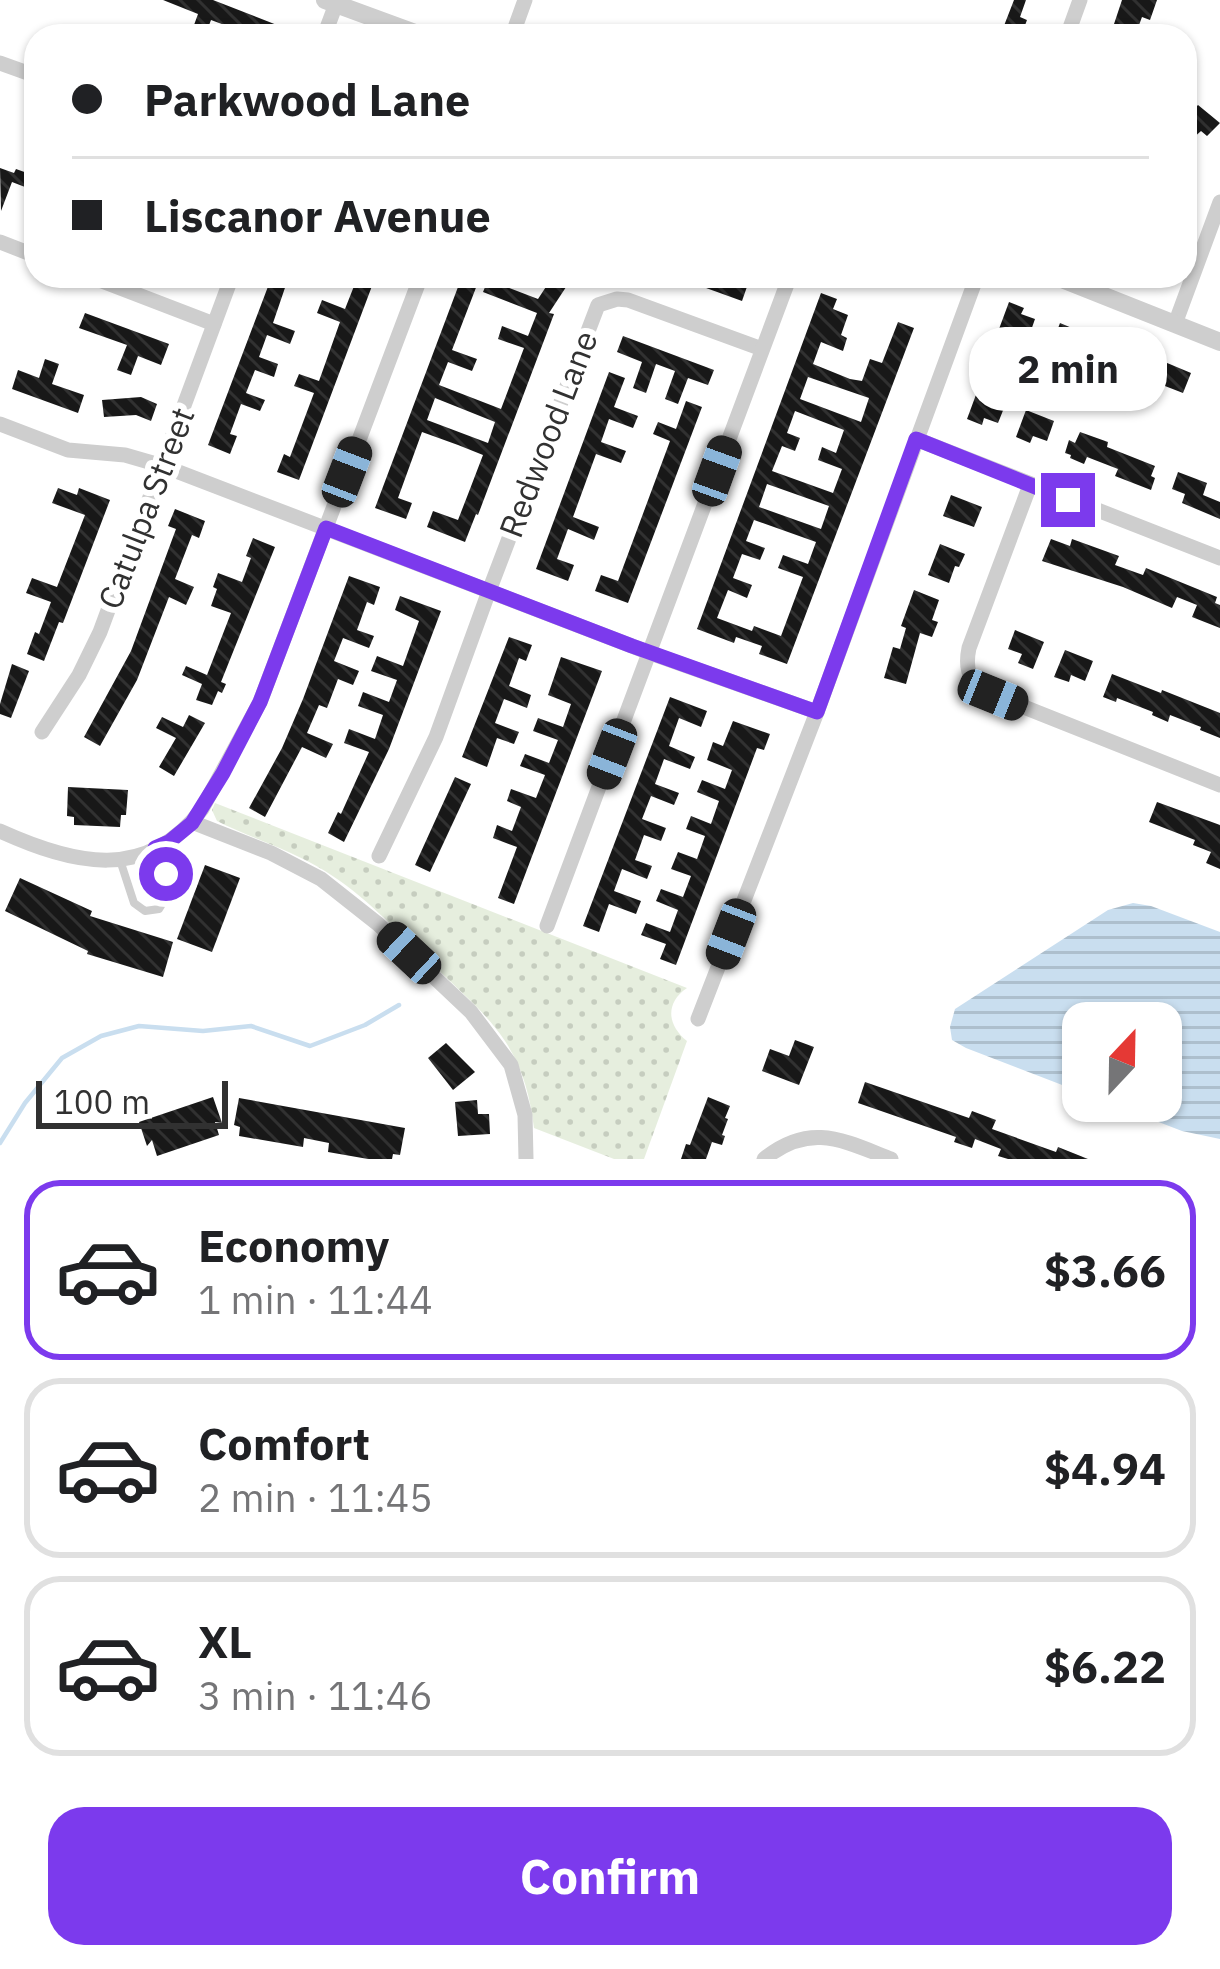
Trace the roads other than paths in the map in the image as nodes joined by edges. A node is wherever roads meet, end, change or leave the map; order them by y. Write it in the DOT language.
graph roads {
  1 [pos="331,2"];
  2 [pos="391,24"];
  3 [pos="1220,202"];
  4 [pos="1197,264"];
  5 [pos="120,288"];
  6 [pos="228,288"];
  7 [pos="416,288"];
  8 [pos="785,288"];
  9 [pos="973,288"];
  10 [pos="1084,288"];
  11 [pos="1188,288"];
  12 [pos="214,324"];
  13 [pos="1175,324"];
  14 [pos="1220,342"];
  15 [pos="762,349"];
  16 [pos="0,424"];
  17 [pos="916,439"];
  18 [pos="164,466"];
  19 [pos="1030,485"];
  20 [pos="326,528"];
  21 [pos="1220,558"];
  22 [pos="489,590"];
  23 [pos="650,653"];
  24 [pos="817,712"];
  25 [pos="42,732"];
  26 [pos="1220,785"];
  27 [pos="192,823"];
  28 [pos="2,836"];
  29 [pos="155,848"];
  30 [pos="379,856"];
  31 [pos="120,858"];
  32 [pos="548,926"];
  33 [pos="698,1019"];
  34 [pos="526,1159"];
  35 [pos="764,1159"];
  36 [pos="890,1159"];
  1 -- 2 [label="street"];
  3 -- 4 [label="street"];
  5 -- 12 [label="street"];
  6 -- 12 [label="street, Catulpa Street"];
  7 -- 20 [label="street"];
  8 -- 15 [label="street"];
  9 -- 17 [label="street"];
  10 -- 13 [label="street"];
  11 -- 13 [label="street"];
  12 -- 18 [label="street, Catulpa Street"];
  13 -- 14 [label="street"];
  15 -- 22 [label="street, Redwood Lane"];
  15 -- 23 [label="street"];
  16 -- 18 [label="street"];
  17 -- 19 [label="street"];
  17 -- 24 [label="street"];
  18 -- 20 [label="street"];
  18 -- 25 [label="street, Catulpa Street"];
  19 -- 21 [label="street"];
  19 -- 26 [label="street"];
  20 -- 22 [label="street"];
  20 -- 27 [label="street"];
  22 -- 23 [label="street"];
  22 -- 30 [label="street, Redwood Lane"];
  23 -- 24 [label="street"];
  23 -- 32 [label="street"];
  24 -- 33 [label="street"];
  27 -- 29 [label="street"];
  27 -- 34 [label="street"];
  28 -- 31 [label="street"];
  29 -- 31 [label="street"];
  29 -- 31 [label="lane"];
  35 -- 36 [label="street"];
}
